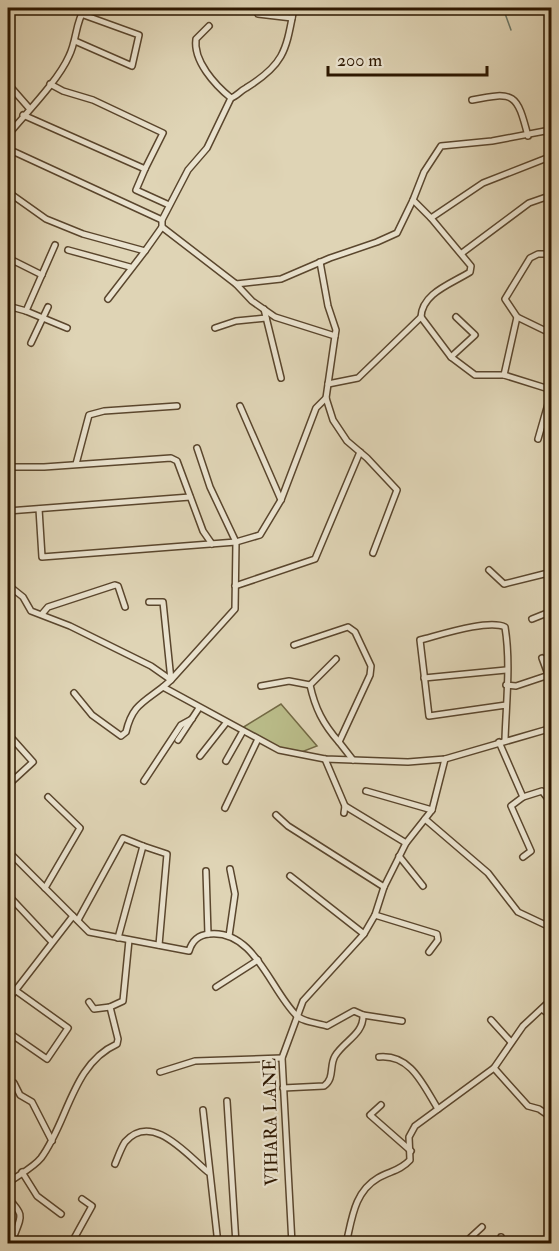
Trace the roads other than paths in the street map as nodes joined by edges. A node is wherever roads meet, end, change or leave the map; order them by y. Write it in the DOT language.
graph roads {
  1 [pos="85,8"];
  2 [pos="294,8"];
  3 [pos="81,14"];
  4 [pos="258,14"];
  5 [pos="292,18"];
  6 [pos="209,26"];
  7 [pos="75,41"];
  8 [pos="8,84"];
  9 [pos="50,84"];
  10 [pos="231,98"];
  11 [pos="472,100"];
  12 [pos="29,108"];
  13 [pos="23,115"];
  14 [pos="8,135"];
  15 [pos="528,136"];
  16 [pos="552,138"];
  17 [pos="8,149"];
  18 [pos="552,156"];
  19 [pos="145,169"];
  20 [pos="8,192"];
  21 [pos="552,195"];
  22 [pos="413,200"];
  23 [pos="169,205"];
  24 [pos="431,218"];
  25 [pos="162,220"];
  26 [pos="162,227"];
  27 [pos="55,245"];
  28 [pos="68,250"];
  29 [pos="146,251"];
  30 [pos="462,253"];
  31 [pos="552,254"];
  32 [pos="8,258"];
  33 [pos="320,262"];
  34 [pos="130,267"];
  35 [pos="42,275"];
  36 [pos="236,284"];
  37 [pos="108,299"];
  38 [pos="8,306"];
  39 [pos="48,308"];
  40 [pos="264,309"];
  41 [pos="26,310"];
  42 [pos="456,316"];
  43 [pos="421,317"];
  44 [pos="517,317"];
  45 [pos="42,318"];
  46 [pos="266,318"];
  47 [pos="67,328"];
  48 [pos="215,328"];
  49 [pos="552,334"];
  50 [pos="335,336"];
  51 [pos="31,343"];
  52 [pos="451,357"];
  53 [pos="504,375"];
  54 [pos="281,378"];
  55 [pos="328,384"];
  56 [pos="326,398"];
  57 [pos="177,406"];
  58 [pos="240,406"];
  59 [pos="538,439"];
  60 [pos="197,448"];
  61 [pos="360,452"];
  62 [pos="76,464"];
  63 [pos="8,467"];
  64 [pos="190,497"];
  65 [pos="281,500"];
  66 [pos="39,509"];
  67 [pos="8,511"];
  68 [pos="236,542"];
  69 [pos="212,544"];
  70 [pos="373,553"];
  71 [pos="489,570"];
  72 [pos="552,572"];
  73 [pos="8,585"];
  74 [pos="235,586"];
  75 [pos="149,602"];
  76 [pos="125,607"];
  77 [pos="552,611"];
  78 [pos="42,614"];
  79 [pos="532,619"];
  80 [pos="294,645"];
  81 [pos="542,657"];
  82 [pos="336,659"];
  83 [pos="506,669"];
  84 [pos="549,675"];
  85 [pos="424,678"];
  86 [pos="171,680"];
  87 [pos="310,685"];
  88 [pos="506,685"];
  89 [pos="552,685"];
  90 [pos="261,686"];
  91 [pos="162,687"];
  92 [pos="75,693"];
  93 [pos="506,705"];
  94 [pos="199,708"];
  95 [pos="192,719"];
  96 [pos="226,723"];
  97 [pos="552,728"];
  98 [pos="243,731"];
  99 [pos="8,734"];
  100 [pos="258,739"];
  101 [pos="178,740"];
  102 [pos="339,741"];
  103 [pos="502,741"];
  104 [pos="200,756"];
  105 [pos="325,759"];
  106 [pos="445,759"];
  107 [pos="353,760"];
  108 [pos="226,761"];
  109 [pos="8,774"];
  110 [pos="14,781"];
  111 [pos="144,781"];
  112 [pos="8,785"];
  113 [pos="366,791"];
  114 [pos="48,797"];
  115 [pos="523,797"];
  116 [pos="552,804"];
  117 [pos="345,806"];
  118 [pos="225,808"];
  119 [pos="432,810"];
  120 [pos="344,813"];
  121 [pos="276,815"];
  122 [pos="425,819"];
  123 [pos="406,843"];
  124 [pos="143,846"];
  125 [pos="8,851"];
  126 [pos="399,856"];
  127 [pos="523,857"];
  128 [pos="230,869"];
  129 [pos="206,871"];
  130 [pos="290,876"];
  131 [pos="423,886"];
  132 [pos="384,887"];
  133 [pos="45,888"];
  134 [pos="8,895"];
  135 [pos="375,915"];
  136 [pos="75,918"];
  137 [pos="552,928"];
  138 [pos="208,934"];
  139 [pos="364,934"];
  140 [pos="229,936"];
  141 [pos="118,938"];
  142 [pos="129,940"];
  143 [pos="52,942"];
  144 [pos="159,945"];
  145 [pos="429,952"];
  146 [pos="258,960"];
  147 [pos="216,987"];
  148 [pos="10,994"];
  149 [pos="552,999"];
  150 [pos="89,1002"];
  151 [pos="110,1007"];
  152 [pos="542,1009"];
  153 [pos="363,1015"];
  154 [pos="552,1017"];
  155 [pos="298,1018"];
  156 [pos="491,1020"];
  157 [pos="402,1021"];
  158 [pos="8,1032"];
  159 [pos="512,1042"];
  160 [pos="379,1057"];
  161 [pos="282,1058"];
  162 [pos="494,1068"];
  163 [pos="159,1072"];
  164 [pos="8,1084"];
  165 [pos="283,1088"];
  166 [pos="227,1101"];
  167 [pos="381,1105"];
  168 [pos="438,1109"];
  169 [pos="203,1110"];
  170 [pos="552,1118"];
  171 [pos="52,1141"];
  172 [pos="411,1151"];
  173 [pos="115,1164"];
  174 [pos="22,1172"];
  175 [pos="208,1172"];
  176 [pos="8,1183"];
  177 [pos="8,1198"];
  178 [pos="82,1199"];
  179 [pos="61,1214"];
  180 [pos="482,1227"];
  181 [pos="17,1244"];
  182 [pos="71,1244"];
  183 [pos="218,1244"];
  184 [pos="236,1244"];
  185 [pos="292,1244"];
  186 [pos="346,1244"];
  187 [pos="475,1244"];
  1 -- 3 [label="street"];
  2 -- 5 [label="street"];
  3 -- 7 [label="street"];
  3 -- 7 [label="street"];
  4 -- 5 [label="street"];
  5 -- 10 [label="street"];
  6 -- 10 [label="street"];
  7 -- 9 [label="street"];
  8 -- 12 [label="street"];
  9 -- 12 [label="street"];
  9 -- 19 [label="street"];
  10 -- 23 [label="street"];
  11 -- 15 [label="street"];
  12 -- 13 [label="street"];
  13 -- 14 [label="street"];
  13 -- 19 [label="street"];
  15 -- 16 [label="street"];
  15 -- 22 [label="street"];
  17 -- 25 [label="street"];
  18 -- 24 [label="street"];
  19 -- 23 [label="street"];
  20 -- 29 [label="street"];
  21 -- 30 [label="street"];
  22 -- 24 [label="street"];
  22 -- 33 [label="street"];
  23 -- 25 [label="street"];
  24 -- 30 [label="street"];
  25 -- 26 [label="street"];
  26 -- 29 [label="street"];
  26 -- 36 [label="street"];
  27 -- 35 [label="street"];
  28 -- 34 [label="street"];
  29 -- 34 [label="street"];
  30 -- 43 [label="street"];
  31 -- 44 [label="street"];
  32 -- 35 [label="street"];
  33 -- 36 [label="street"];
  33 -- 50 [label="street"];
  34 -- 37 [label="street"];
  35 -- 41 [label="street"];
  36 -- 40 [label="street"];
  38 -- 41 [label="street"];
  39 -- 45 [label="street"];
  40 -- 46 [label="street"];
  40 -- 50 [label="street"];
  41 -- 45 [label="street"];
  42 -- 52 [label="street"];
  43 -- 52 [label="street"];
  43 -- 55 [label="street"];
  44 -- 49 [label="street"];
  44 -- 53 [label="street"];
  45 -- 47 [label="street"];
  45 -- 51 [label="street"];
  46 -- 48 [label="street"];
  46 -- 54 [label="street"];
  50 -- 55 [label="street"];
  52 -- 53 [label="street"];
  53 -- 59 [label="street"];
  55 -- 56 [label="street"];
  56 -- 61 [label="street"];
  56 -- 65 [label="street"];
  57 -- 62 [label="street"];
  58 -- 65 [label="street"];
  60 -- 68 [label="street"];
  61 -- 70 [label="street"];
  61 -- 74 [label="street"];
  62 -- 63 [label="street"];
  62 -- 64 [label="street"];
  64 -- 66 [label="street"];
  64 -- 69 [label="street"];
  65 -- 68 [label="street"];
  66 -- 67 [label="street"];
  66 -- 69 [label="street"];
  68 -- 69 [label="street"];
  68 -- 74 [label="street"];
  71 -- 72 [label="street"];
  73 -- 78 [label="street"];
  74 -- 86 [label="street"];
  75 -- 86 [label="street"];
  76 -- 78 [label="street"];
  77 -- 79 [label="street"];
  78 -- 86 [label="street"];
  80 -- 102 [label="street"];
  81 -- 84 [label="street"];
  82 -- 87 [label="street"];
  83 -- 85 [label="street"];
  83 -- 85 [label="street"];
  83 -- 88 [label="street"];
  84 -- 88 [label="street"];
  84 -- 89 [label="street"];
  85 -- 93 [label="street"];
  86 -- 91 [label="street"];
  87 -- 90 [label="street"];
  87 -- 102 [label="street"];
  88 -- 93 [label="street"];
  91 -- 92 [label="street"];
  91 -- 94 [label="street"];
  93 -- 103 [label="street"];
  94 -- 95 [label="street"];
  94 -- 96 [label="street"];
  95 -- 101 [label="street"];
  95 -- 111 [label="street"];
  96 -- 98 [label="street"];
  96 -- 104 [label="street"];
  97 -- 103 [label="street"];
  98 -- 100 [label="street"];
  98 -- 108 [label="street"];
  99 -- 110 [label="street"];
  100 -- 105 [label="street"];
  100 -- 118 [label="street"];
  102 -- 107 [label="street"];
  103 -- 106 [label="street"];
  103 -- 115 [label="street"];
  105 -- 107 [label="street"];
  105 -- 117 [label="street"];
  106 -- 107 [label="street"];
  106 -- 119 [label="street, VIHARA LANE"];
  109 -- 110 [label="street"];
  110 -- 112 [label="street"];
  113 -- 119 [label="street"];
  114 -- 133 [label="street"];
  115 -- 116 [label="street"];
  115 -- 127 [label="street"];
  117 -- 120 [label="street"];
  117 -- 123 [label="street"];
  119 -- 122 [label="street, VIHARA LANE"];
  121 -- 132 [label="street"];
  122 -- 123 [label="street, VIHARA LANE"];
  122 -- 137 [label="street"];
  123 -- 126 [label="street, VIHARA LANE"];
  124 -- 136 [label="street"];
  124 -- 141 [label="street"];
  124 -- 144 [label="street"];
  125 -- 133 [label="street"];
  126 -- 131 [label="street"];
  126 -- 132 [label="street, VIHARA LANE"];
  128 -- 140 [label="street"];
  129 -- 138 [label="street"];
  130 -- 139 [label="street"];
  132 -- 135 [label="street, VIHARA LANE"];
  133 -- 136 [label="street"];
  134 -- 143 [label="street"];
  135 -- 139 [label="street, VIHARA LANE"];
  135 -- 145 [label="street"];
  136 -- 141 [label="street"];
  136 -- 143 [label="street"];
  138 -- 140 [label="street"];
  138 -- 144 [label="street"];
  139 -- 155 [label="street, VIHARA LANE"];
  140 -- 146 [label="street"];
  141 -- 142 [label="street"];
  142 -- 144 [label="street"];
  142 -- 151 [label="street"];
  143 -- 148 [label="street"];
  146 -- 147 [label="street"];
  146 -- 155 [label="street"];
  148 -- 158 [label="street"];
  149 -- 152 [label="street"];
  150 -- 151 [label="street"];
  151 -- 171 [label="street"];
  152 -- 154 [label="street"];
  152 -- 159 [label="street"];
  153 -- 155 [label="street"];
  153 -- 157 [label="street"];
  153 -- 165 [label="street"];
  155 -- 161 [label="street, VIHARA LANE"];
  156 -- 159 [label="street"];
  159 -- 162 [label="street"];
  160 -- 168 [label="street"];
  161 -- 163 [label="street"];
  161 -- 165 [label="street, VIHARA LANE"];
  162 -- 168 [label="street"];
  162 -- 170 [label="street"];
  164 -- 171 [label="street"];
  165 -- 185 [label="street, VIHARA LANE"];
  166 -- 184 [label="street"];
  167 -- 172 [label="street"];
  168 -- 172 [label="street"];
  169 -- 175 [label="street"];
  171 -- 174 [label="street"];
  172 -- 186 [label="street"];
  173 -- 175 [label="street"];
  174 -- 176 [label="street"];
  174 -- 179 [label="street"];
  175 -- 183 [label="street"];
  177 -- 181 [label="street"];
  178 -- 182 [label="street"];
  180 -- 187 [label="street"];
}
